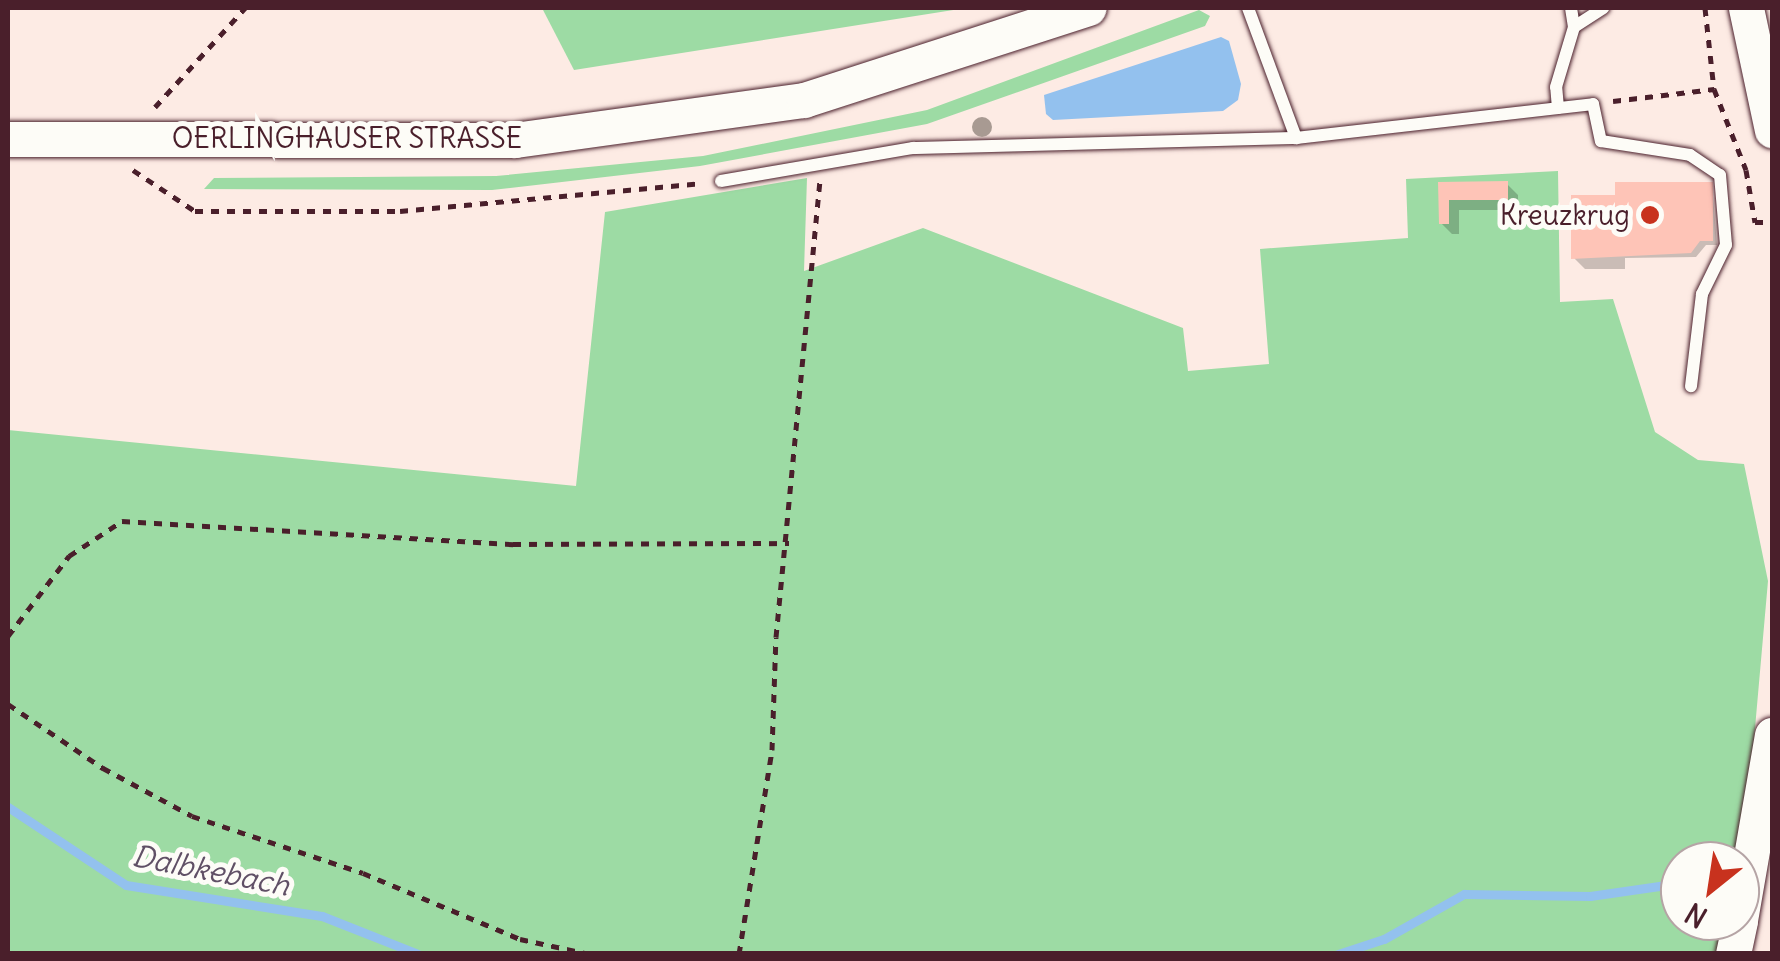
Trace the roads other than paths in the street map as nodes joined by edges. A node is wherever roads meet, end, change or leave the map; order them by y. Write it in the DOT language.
graph roads {
  1 [pos="1089,8"];
  2 [pos="1248,8"];
  3 [pos="1570,8"];
  4 [pos="1603,8"];
  5 [pos="1746,8"];
  6 [pos="1574,27"];
  7 [pos="1768,83"];
  8 [pos="1558,108"];
  9 [pos="1772,130"];
  10 [pos="1296,138"];
  11 [pos="8,139"];
  12 [pos="721,181"];
  13 [pos="1691,386"];
  14 [pos="1772,735"];
  15 [pos="1754,841"];
  1 -- 11 [label="main road, OERLINGHAUSER STRASSE"];
  2 -- 10 [label="lane"];
  3 -- 6 [label="lane"];
  4 -- 6 [label="lane"];
  5 -- 7 [label="main road"];
  6 -- 8 [label="lane"];
  7 -- 9 [label="main road"];
  8 -- 10 [label="lane"];
  8 -- 13 [label="lane"];
  10 -- 12 [label="lane"];
  14 -- 15 [label="main road"];
}
